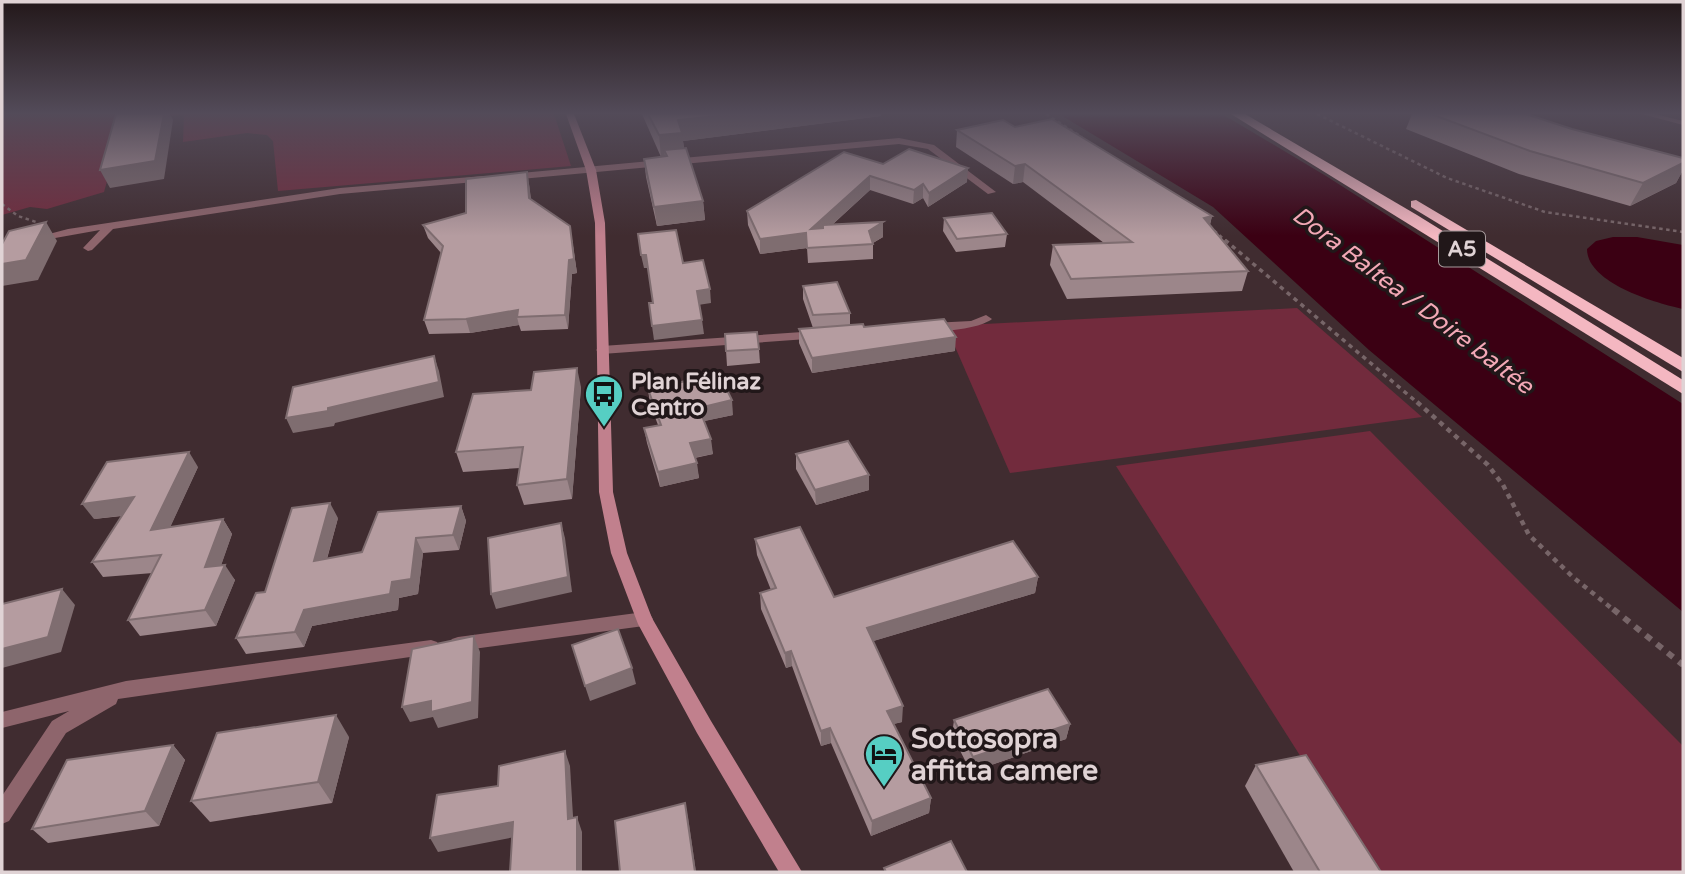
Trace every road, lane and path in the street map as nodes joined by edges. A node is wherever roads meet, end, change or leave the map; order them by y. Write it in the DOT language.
graph roads {
  1 [pos="585,155"];
  2 [pos="752,155"];
  3 [pos="941,155"];
  4 [pos="1306,155"];
  5 [pos="1330,155"];
  6 [pos="1400,155"];
  7 [pos="591,170"];
  8 [pos="991,192"];
  9 [pos="2,204"];
  10 [pos="1200,219"];
  11 [pos="110,226"];
  12 [pos="64,232"];
  13 [pos="1683,232"];
  14 [pos="88,248"];
  15 [pos="2,251"];
  16 [pos="986,319"];
  17 [pos="919,328"];
  18 [pos="837,334"];
  19 [pos="602,350"];
  20 [pos="1683,366"];
  21 [pos="1683,388"];
  22 [pos="644,619"];
  23 [pos="1683,665"];
  24 [pos="126,689"];
  25 [pos="2,720"];
  26 [pos="2,814"];
  27 [pos="791,872"];
  1 -- 7 [label="main road"];
  2 -- 7 [label="lane"];
  3 -- 8 [label="lane"];
  4 -- 21 [label="highway, A5"];
  5 -- 20 [label="highway, A5"];
  6 -- 13 [label="path"];
  7 -- 11 [label="lane"];
  7 -- 19 [label="main road"];
  9 -- 12 [label="path"];
  10 -- 23 [label="path"];
  11 -- 12 [label="lane"];
  11 -- 14 [label="lane"];
  12 -- 15 [label="lane"];
  16 -- 17 [label="lane"];
  18 -- 19 [label="lane"];
  19 -- 22 [label="main road"];
  22 -- 24 [label="lane"];
  22 -- 27 [label="main road"];
  24 -- 25 [label="lane"];
  24 -- 26 [label="lane"];
}
